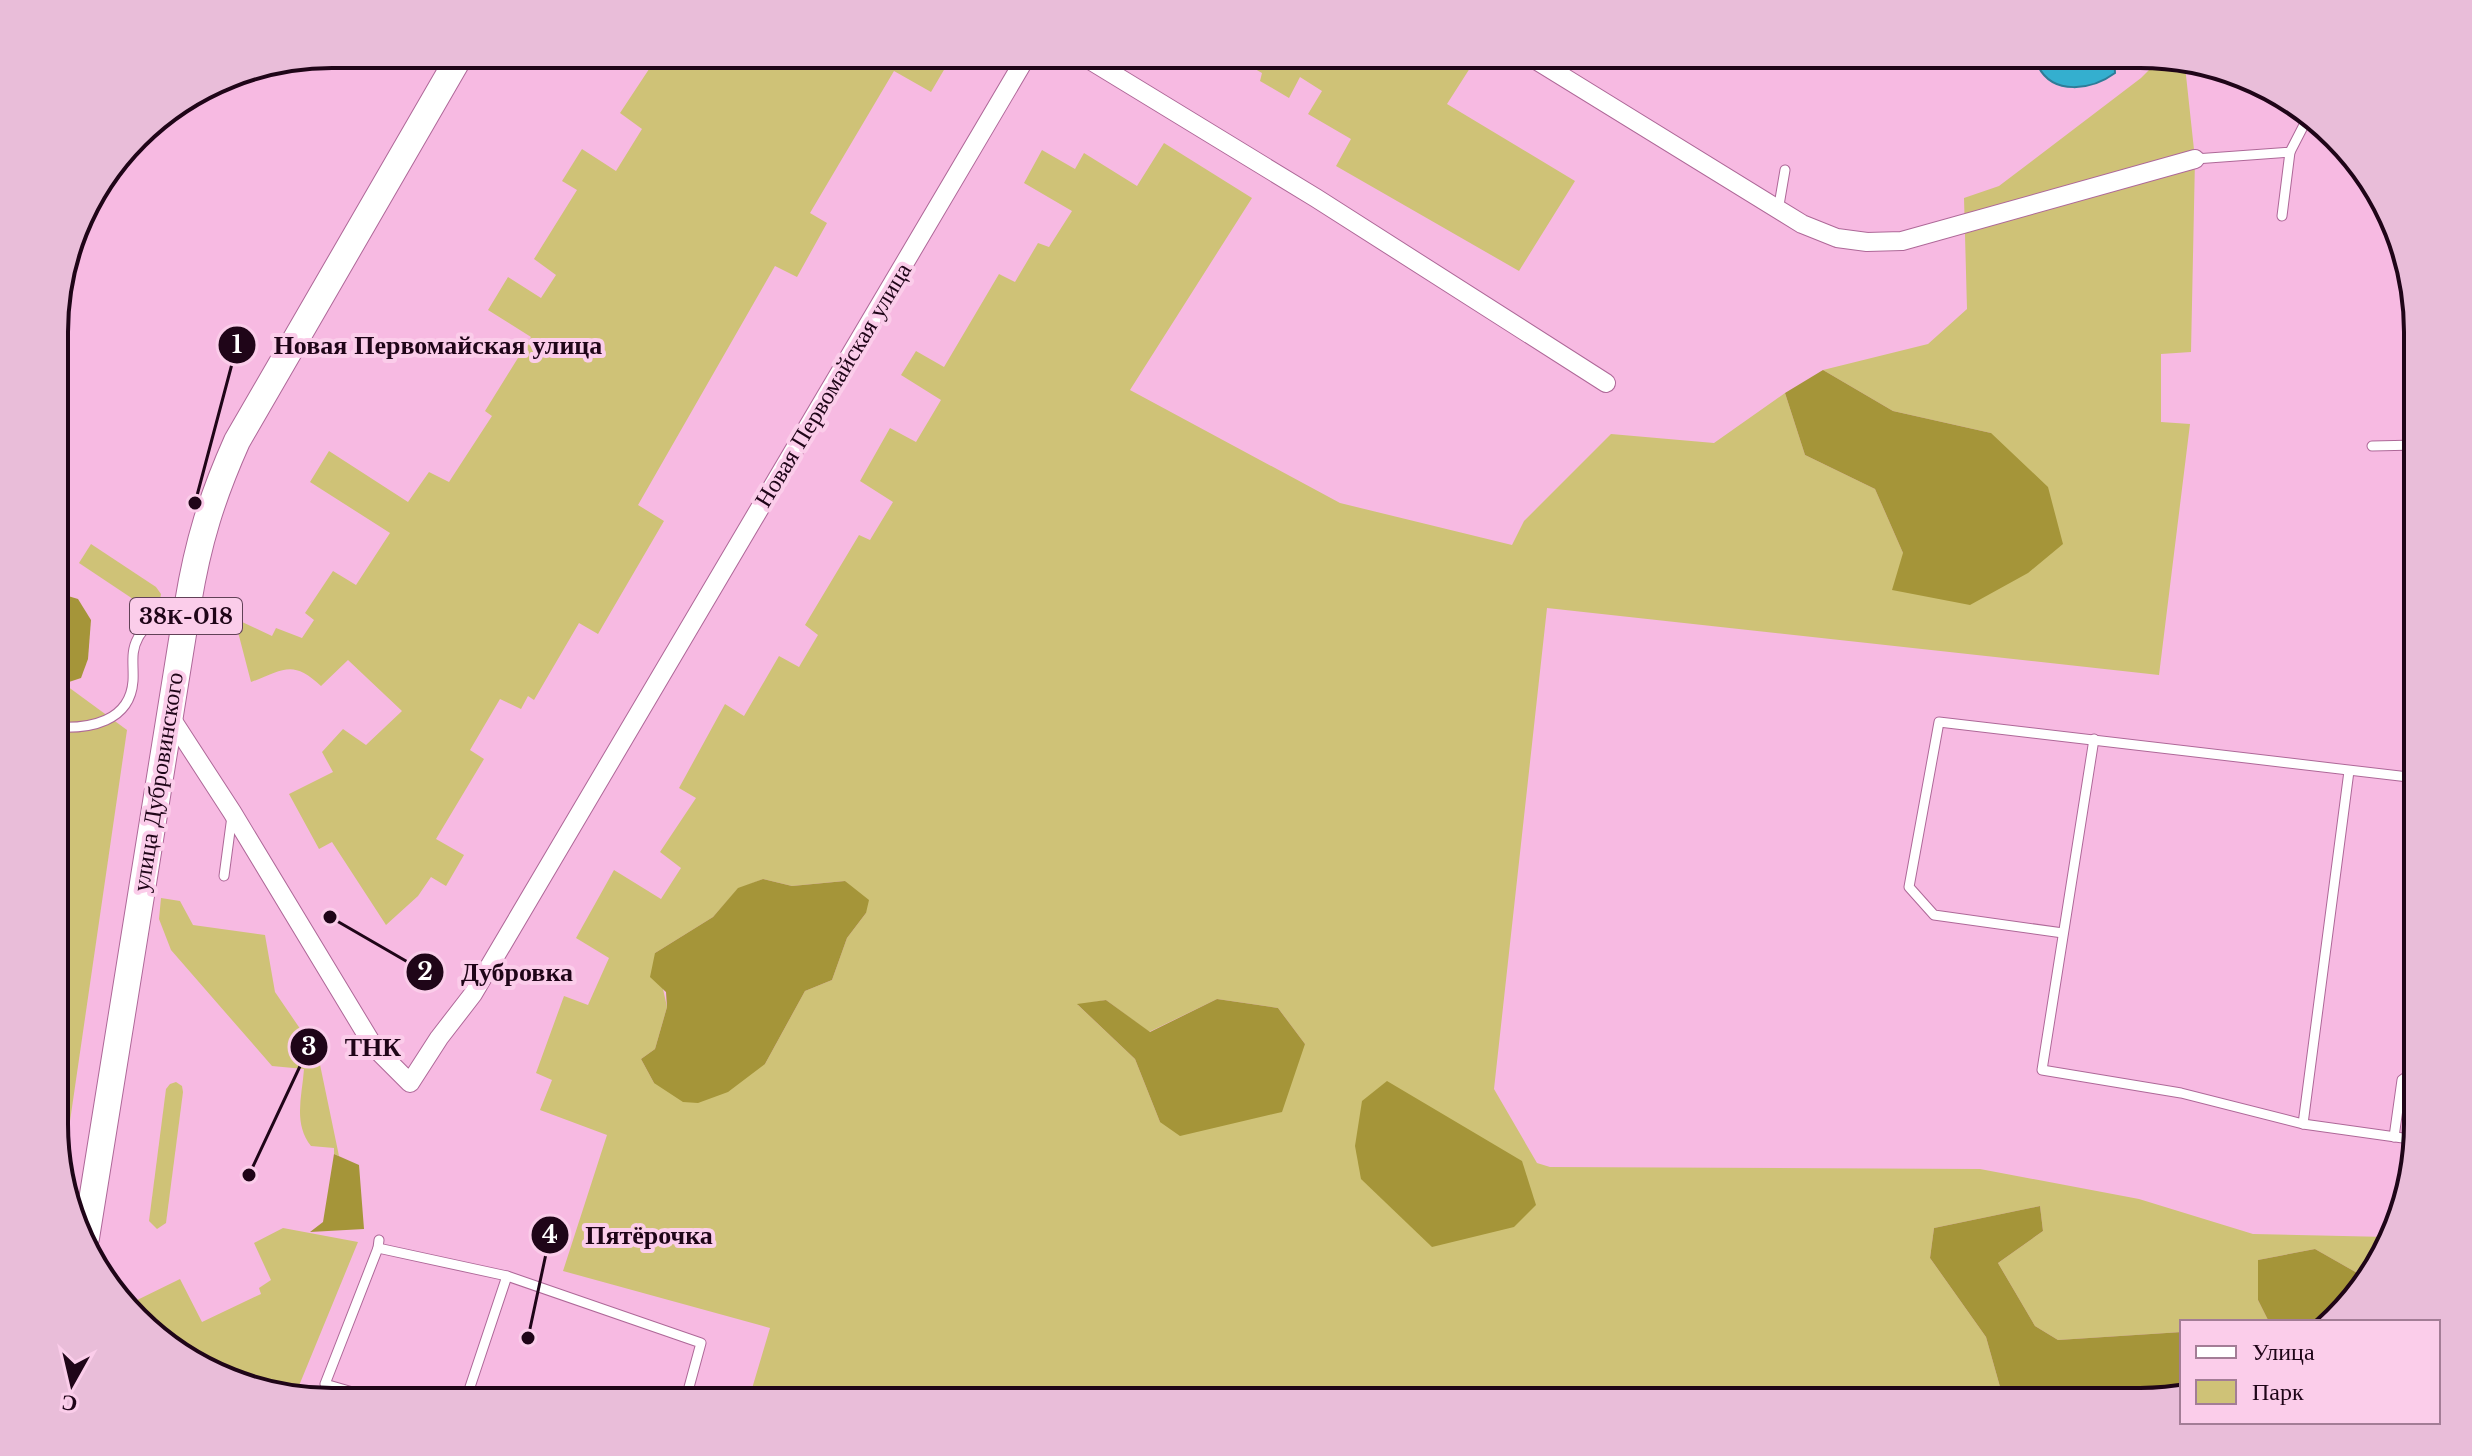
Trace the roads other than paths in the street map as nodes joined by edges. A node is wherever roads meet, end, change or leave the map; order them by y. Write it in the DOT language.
graph roads {
  1 [pos="453,68"];
  2 [pos="1020,68"];
  3 [pos="1103,68"];
  4 [pos="1555,68"];
  5 [pos="2304,125"];
  6 [pos="2290,152"];
  7 [pos="2195,159"];
  8 [pos="1785,170"];
  9 [pos="1778,211"];
  10 [pos="2282,216"];
  11 [pos="1606,383"];
  12 [pos="2403,445"];
  13 [pos="2372,446"];
  14 [pos="154,619"];
  15 [pos="169,715"];
  16 [pos="68,728"];
  17 [pos="2094,739"];
  18 [pos="2349,771"];
  19 [pos="2403,777"];
  20 [pos="232,812"];
  21 [pos="224,876"];
  22 [pos="2063,933"];
  23 [pos="2403,1079"];
  24 [pos="2303,1124"];
  25 [pos="2394,1137"];
  26 [pos="2403,1138"];
  27 [pos="88,1225"];
  28 [pos="507,1276"];
  29 [pos="339,1388"];
  30 [pos="470,1388"];
  31 [pos="689,1388"];
  1 -- 15 [label="main road, улица Дубровинского / 38К-018"];
  2 -- 20 [label="street, Новая Первомайская улица"];
  3 -- 11 [label="street"];
  4 -- 9 [label="street"];
  5 -- 6 [label="lane"];
  6 -- 7 [label="lane"];
  6 -- 10 [label="lane"];
  7 -- 9 [label="street"];
  8 -- 9 [label="lane"];
  12 -- 13 [label="lane"];
  14 -- 16 [label="lane"];
  15 -- 20 [label="street"];
  15 -- 27 [label="main road, улица Дубровинского / 38К-018"];
  17 -- 18 [label="lane"];
  17 -- 22 [label="lane"];
  17 -- 22 [label="lane"];
  18 -- 19 [label="lane"];
  18 -- 24 [label="lane"];
  20 -- 21 [label="lane"];
  22 -- 24 [label="lane"];
  23 -- 25 [label="lane"];
  24 -- 25 [label="lane"];
  25 -- 26 [label="lane"];
  28 -- 29 [label="lane"];
  28 -- 30 [label="lane"];
  28 -- 31 [label="lane"];
}
